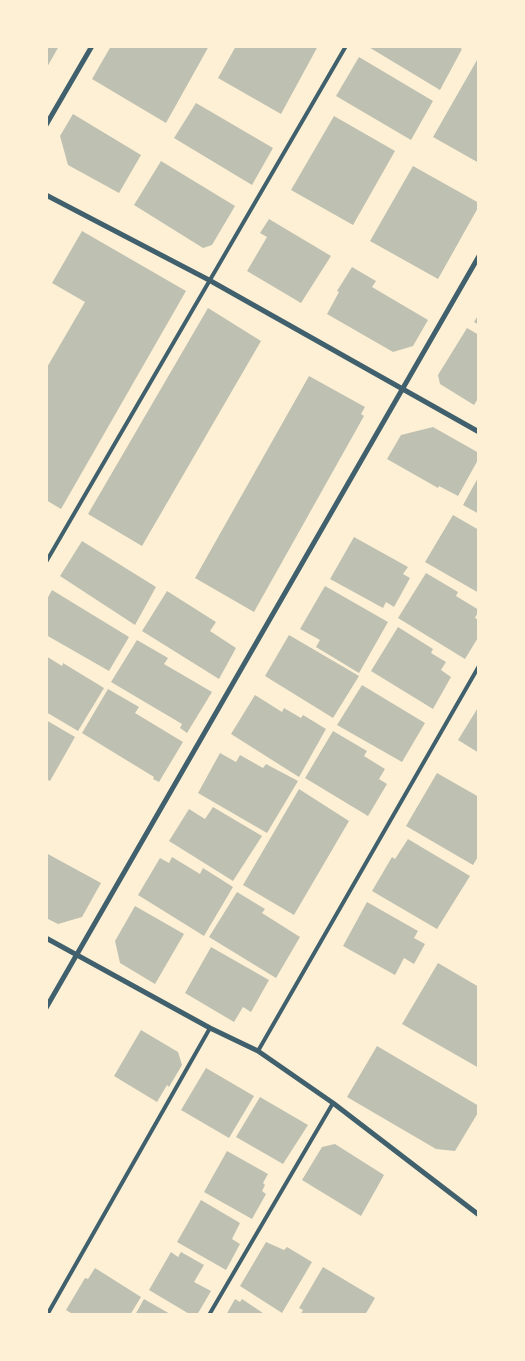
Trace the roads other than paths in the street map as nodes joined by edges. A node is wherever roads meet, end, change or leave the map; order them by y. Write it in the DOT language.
graph roads {
  1 [pos="92,46"];
  2 [pos="346,46"];
  3 [pos="46,125"];
  4 [pos="46,195"];
  5 [pos="479,256"];
  6 [pos="209,280"];
  7 [pos="404,389"];
  8 [pos="479,432"];
  9 [pos="46,562"];
  10 [pos="479,666"];
  11 [pos="46,938"];
  12 [pos="76,953"];
  13 [pos="46,1008"];
  14 [pos="210,1028"];
  15 [pos="258,1051"];
  16 [pos="333,1103"];
  17 [pos="479,1215"];
  18 [pos="47,1315"];
  19 [pos="209,1315"];
  1 -- 3 [label="street"];
  2 -- 6 [label="lane"];
  4 -- 6 [label="street"];
  5 -- 7 [label="street"];
  6 -- 7 [label="street"];
  6 -- 9 [label="lane"];
  7 -- 8 [label="street"];
  7 -- 12 [label="street"];
  10 -- 15 [label="lane"];
  11 -- 12 [label="street"];
  12 -- 13 [label="street"];
  12 -- 14 [label="street"];
  14 -- 15 [label="street"];
  14 -- 18 [label="lane"];
  15 -- 16 [label="street"];
  16 -- 17 [label="street"];
  16 -- 19 [label="lane"];
}
